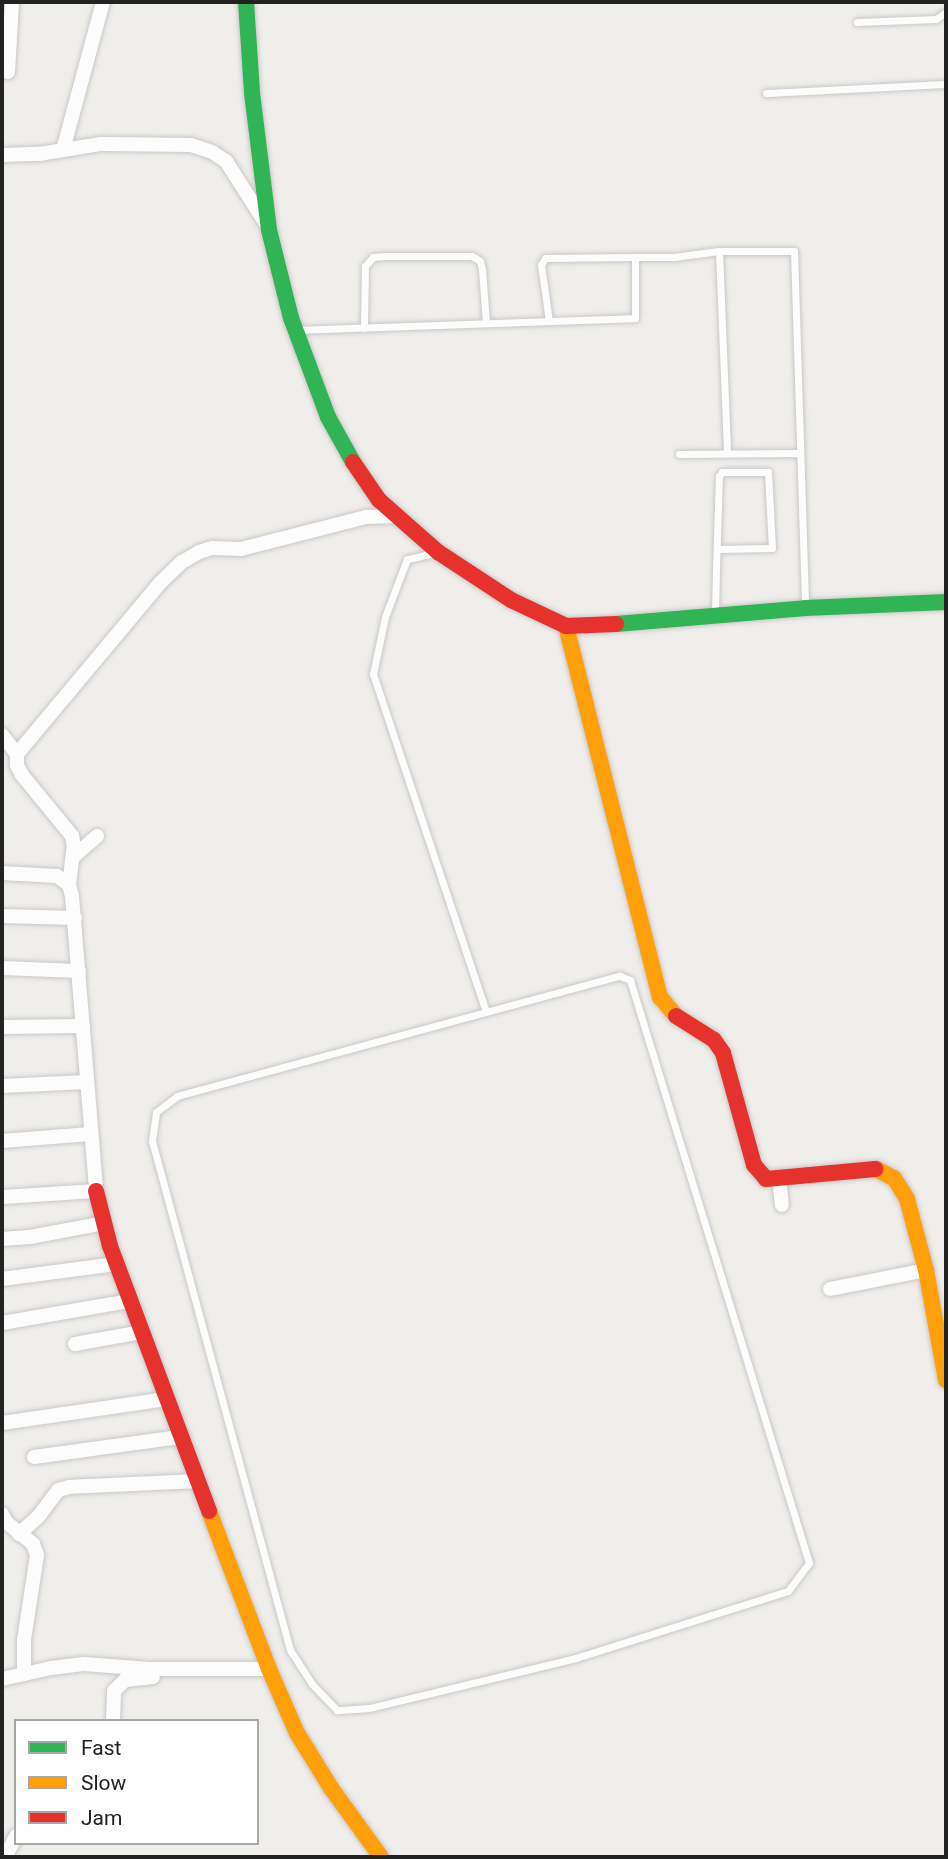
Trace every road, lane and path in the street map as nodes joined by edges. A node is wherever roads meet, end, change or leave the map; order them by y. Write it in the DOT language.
graph roads {
  1 [pos="12,2"];
  2 [pos="103,2"];
  3 [pos="246,2"];
  4 [pos="946,12"];
  5 [pos="857,22"];
  6 [pos="8,72"];
  7 [pos="946,84"];
  8 [pos="766,93"];
  9 [pos="63,150"];
  10 [pos="2,155"];
  11 [pos="269,230"];
  12 [pos="719,251"];
  13 [pos="635,257"];
  14 [pos="549,321"];
  15 [pos="486,323"];
  16 [pos="364,328"];
  17 [pos="296,330"];
  18 [pos="727,453"];
  19 [pos="798,453"];
  20 [pos="679,454"];
  21 [pos="397,516"];
  22 [pos="717,549"];
  23 [pos="439,552"];
  24 [pos="946,602"];
  25 [pos="805,608"];
  26 [pos="715,615"];
  27 [pos="566,626"];
  28 [pos="2,735"];
  29 [pos="18,754"];
  30 [pos="97,835"];
  31 [pos="73,857"];
  32 [pos="2,873"];
  33 [pos="69,885"];
  34 [pos="2,916"];
  35 [pos="75,918"];
  36 [pos="2,968"];
  37 [pos="79,971"];
  38 [pos="486,1012"];
  39 [pos="83,1026"];
  40 [pos="2,1027"];
  41 [pos="86,1082"];
  42 [pos="2,1086"];
  43 [pos="90,1134"];
  44 [pos="2,1141"];
  45 [pos="779,1178"];
  46 [pos="96,1191"];
  47 [pos="2,1197"];
  48 [pos="782,1205"];
  49 [pos="104,1223"];
  50 [pos="2,1239"];
  51 [pos="116,1264"];
  52 [pos="926,1270"];
  53 [pos="2,1279"];
  54 [pos="830,1289"];
  55 [pos="130,1301"];
  56 [pos="2,1323"];
  57 [pos="141,1332"];
  58 [pos="75,1344"];
  59 [pos="946,1380"];
  60 [pos="166,1399"];
  61 [pos="2,1423"];
  62 [pos="180,1437"];
  63 [pos="34,1458"];
  64 [pos="196,1480"];
  65 [pos="2,1514"];
  66 [pos="19,1534"];
  67 [pos="110,1666"];
  68 [pos="269,1669"];
  69 [pos="24,1674"];
  70 [pos="2,1679"];
  71 [pos="276,1684"];
  72 [pos="114,1693"];
  73 [pos="113,1719"];
  74 [pos="14,1840"];
  75 [pos="5,1857"];
  76 [pos="381,1857"];
  1 -- 6 [label="street"];
  2 -- 9 [label="street"];
  3 -- 11 [label="street"];
  4 -- 5 [label="lane"];
  7 -- 8 [label="lane"];
  9 -- 10 [label="street"];
  9 -- 11 [label="street"];
  11 -- 17 [label="street"];
  12 -- 13 [label="lane"];
  12 -- 18 [label="lane"];
  12 -- 19 [label="lane"];
  13 -- 14 [label="lane"];
  13 -- 14 [label="lane"];
  14 -- 15 [label="lane"];
  15 -- 16 [label="lane"];
  15 -- 16 [label="lane"];
  16 -- 17 [label="lane"];
  17 -- 21 [label="street"];
  18 -- 19 [label="lane"];
  18 -- 20 [label="lane"];
  19 -- 25 [label="lane"];
  21 -- 23 [label="street"];
  21 -- 29 [label="street"];
  22 -- 22 [label="lane"];
  22 -- 26 [label="lane"];
  23 -- 27 [label="street"];
  23 -- 38 [label="lane"];
  24 -- 25 [label="street"];
  25 -- 26 [label="street"];
  26 -- 27 [label="street"];
  27 -- 45 [label="street"];
  28 -- 29 [label="street"];
  29 -- 31 [label="street"];
  30 -- 31 [label="street"];
  31 -- 33 [label="street"];
  32 -- 33 [label="street"];
  33 -- 35 [label="street"];
  34 -- 35 [label="street"];
  35 -- 37 [label="street"];
  36 -- 37 [label="street"];
  37 -- 39 [label="street"];
  38 -- 38 [label="lane"];
  39 -- 40 [label="street"];
  39 -- 41 [label="street"];
  41 -- 42 [label="street"];
  41 -- 43 [label="street"];
  43 -- 44 [label="street"];
  43 -- 46 [label="street"];
  45 -- 48 [label="street"];
  45 -- 52 [label="street"];
  46 -- 47 [label="street"];
  46 -- 49 [label="street"];
  49 -- 50 [label="street"];
  49 -- 51 [label="street"];
  51 -- 53 [label="street"];
  51 -- 55 [label="street"];
  52 -- 54 [label="street"];
  52 -- 59 [label="street"];
  55 -- 56 [label="street"];
  55 -- 57 [label="street"];
  57 -- 58 [label="street"];
  57 -- 60 [label="street"];
  60 -- 61 [label="street"];
  60 -- 62 [label="street"];
  62 -- 63 [label="street"];
  62 -- 64 [label="street"];
  64 -- 66 [label="street"];
  64 -- 68 [label="street"];
  65 -- 66 [label="street"];
  66 -- 69 [label="street"];
  67 -- 68 [label="street"];
  67 -- 69 [label="street"];
  67 -- 72 [label="street"];
  68 -- 71 [label="street"];
  69 -- 70 [label="street"];
  71 -- 72 [label="street"];
  71 -- 76 [label="street"];
  72 -- 73 [label="street"];
  74 -- 75 [label="street"];
}
